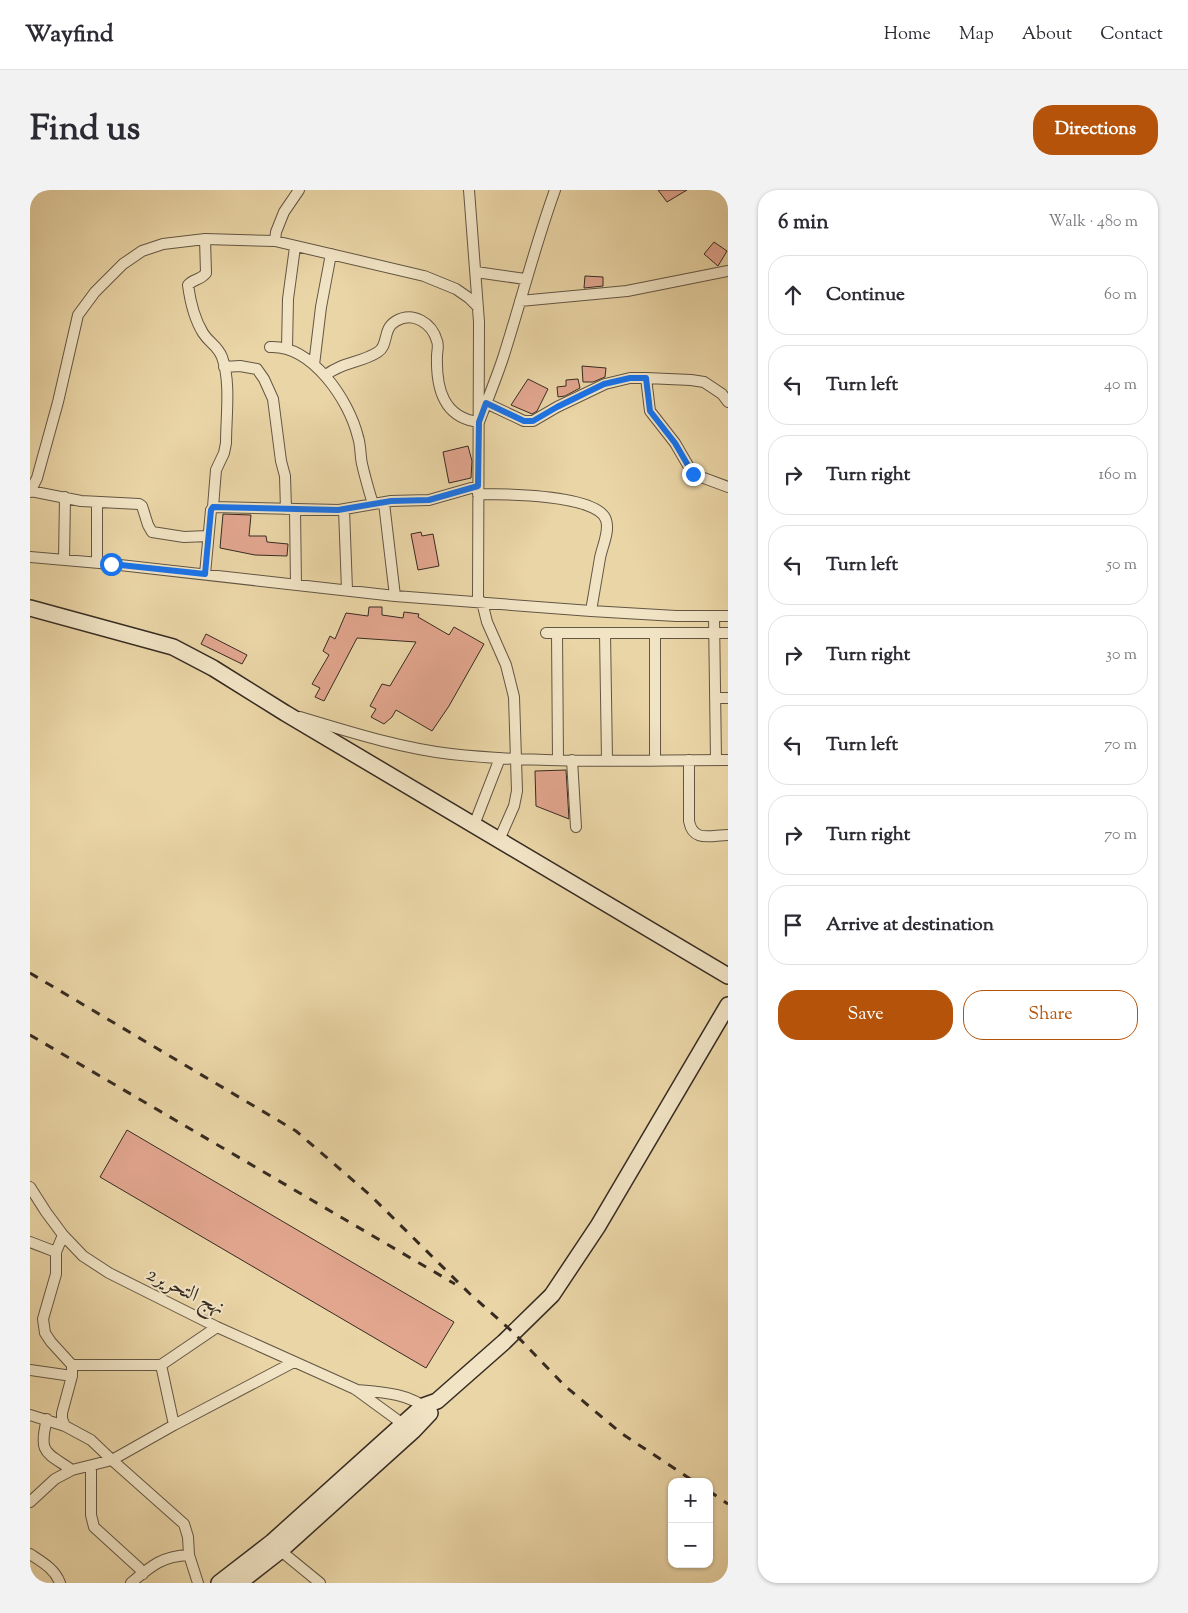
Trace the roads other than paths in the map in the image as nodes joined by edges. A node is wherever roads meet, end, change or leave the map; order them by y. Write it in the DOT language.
graph roads {
  1 [pos="299,190"];
  2 [pos="470,190"];
  3 [pos="555,190"];
  4 [pos="205,239"];
  5 [pos="275,241"];
  6 [pos="295,247"];
  7 [pos="331,254"];
  8 [pos="728,271"];
  9 [pos="476,272"];
  10 [pos="525,278"];
  11 [pos="520,301"];
  12 [pos="478,307"];
  13 [pos="270,347"];
  14 [pos="287,348"];
  15 [pos="314,365"];
  16 [pos="224,367"];
  17 [pos="326,375"];
  18 [pos="646,378"];
  19 [pos="728,402"];
  20 [pos="486,403"];
  21 [pos="479,422"];
  22 [pos="30,460"];
  23 [pos="42,461"];
  24 [pos="728,487"];
  25 [pos="478,490"];
  26 [pos="30,492"];
  27 [pos="65,497"];
  28 [pos="98,502"];
  29 [pos="378,504"];
  30 [pos="213,507"];
  31 [pos="291,509"];
  32 [pos="344,509"];
  33 [pos="208,536"];
  34 [pos="30,557"];
  35 [pos="64,560"];
  36 [pos="97,563"];
  37 [pos="205,574"];
  38 [pos="296,585"];
  39 [pos="347,590"];
  40 [pos="395,596"];
  41 [pos="480,601"];
  42 [pos="30,608"];
  43 [pos="592,611"];
  44 [pos="714,616"];
  45 [pos="728,616"];
  46 [pos="604,633"];
  47 [pos="655,633"];
  48 [pos="714,634"];
  49 [pos="728,634"];
  50 [pos="715,698"];
  51 [pos="728,698"];
  52 [pos="285,713"];
  53 [pos="500,758"];
  54 [pos="517,759"];
  55 [pos="558,760"];
  56 [pos="572,760"];
  57 [pos="607,760"];
  58 [pos="655,760"];
  59 [pos="689,760"];
  60 [pos="716,760"];
  61 [pos="728,760"];
  62 [pos="474,825"];
  63 [pos="576,827"];
  64 [pos="728,835"];
  65 [pos="499,840"];
  66 [pos="728,976"];
  67 [pos="728,1005"];
  68 [pos="30,1187"];
  69 [pos="63,1235"];
  70 [pos="30,1242"];
  71 [pos="56,1252"];
  72 [pos="218,1327"];
  73 [pos="294,1362"];
  74 [pos="72,1365"];
  75 [pos="161,1365"];
  76 [pos="30,1370"];
  77 [pos="72,1376"];
  78 [pos="355,1389"];
  79 [pos="431,1406"];
  80 [pos="30,1415"];
  81 [pos="46,1419"];
  82 [pos="174,1425"];
  83 [pos="65,1426"];
  84 [pos="408,1428"];
  85 [pos="112,1460"];
  86 [pos="91,1466"];
  87 [pos="72,1470"];
  88 [pos="30,1502"];
  89 [pos="276,1546"];
  90 [pos="30,1554"];
  91 [pos="189,1555"];
  92 [pos="143,1574"];
  93 [pos="60,1583"];
  94 [pos="131,1583"];
  95 [pos="198,1583"];
  96 [pos="219,1583"];
  97 [pos="239,1583"];
  98 [pos="320,1583"];
  1 -- 5 [label="street"];
  2 -- 9 [label="street"];
  3 -- 10 [label="street"];
  4 -- 5 [label="street"];
  4 -- 16 [label="street"];
  4 -- 23 [label="street"];
  5 -- 6 [label="street"];
  6 -- 7 [label="street"];
  6 -- 14 [label="street"];
  7 -- 12 [label="street"];
  7 -- 15 [label="street"];
  8 -- 11 [label="street"];
  9 -- 10 [label="street"];
  9 -- 12 [label="street"];
  10 -- 11 [label="street"];
  11 -- 20 [label="street"];
  12 -- 21 [label="street"];
  13 -- 14 [label="street"];
  14 -- 15 [label="street"];
  15 -- 17 [label="street"];
  16 -- 30 [label="street"];
  16 -- 31 [label="street"];
  17 -- 21 [label="street"];
  17 -- 29 [label="street"];
  18 -- 19 [label="street"];
  18 -- 20 [label="street"];
  18 -- 24 [label="street"];
  20 -- 21 [label="street"];
  21 -- 25 [label="street"];
  22 -- 23 [label="street"];
  23 -- 26 [label="street"];
  25 -- 29 [label="street"];
  25 -- 41 [label="street"];
  25 -- 43 [label="street"];
  26 -- 27 [label="street"];
  27 -- 28 [label="street"];
  27 -- 35 [label="street"];
  28 -- 33 [label="street"];
  28 -- 36 [label="street"];
  29 -- 32 [label="street"];
  29 -- 40 [label="street"];
  30 -- 31 [label="street"];
  30 -- 33 [label="street"];
  31 -- 32 [label="street"];
  31 -- 38 [label="street"];
  32 -- 39 [label="street"];
  33 -- 37 [label="street"];
  34 -- 35 [label="street"];
  35 -- 36 [label="street"];
  36 -- 37 [label="street"];
  37 -- 38 [label="street"];
  38 -- 39 [label="street"];
  39 -- 40 [label="street"];
  40 -- 41 [label="street"];
  41 -- 43 [label="street"];
  41 -- 54 [label="street"];
  42 -- 52 [label="main road"];
  43 -- 44 [label="street"];
  44 -- 45 [label="street"];
  44 -- 48 [label="street"];
  46 -- 47 [label="street"];
  46 -- 55 [label="street"];
  46 -- 57 [label="street"];
  47 -- 48 [label="street"];
  47 -- 58 [label="street"];
  48 -- 49 [label="street"];
  48 -- 50 [label="street"];
  50 -- 51 [label="street"];
  50 -- 60 [label="street"];
  52 -- 53 [label="street"];
  52 -- 62 [label="main road"];
  53 -- 54 [label="street"];
  53 -- 62 [label="street"];
  54 -- 55 [label="street"];
  54 -- 65 [label="street"];
  55 -- 56 [label="street"];
  56 -- 57 [label="street"];
  56 -- 63 [label="street"];
  57 -- 58 [label="street"];
  58 -- 59 [label="street"];
  59 -- 60 [label="street"];
  59 -- 64 [label="street"];
  60 -- 61 [label="street"];
  62 -- 65 [label="main road"];
  65 -- 66 [label="main road"];
  67 -- 79 [label="main road"];
  68 -- 69 [label="street, نهج التحرير2"];
  69 -- 71 [label="street"];
  69 -- 72 [label="street, نهج التحرير2"];
  70 -- 71 [label="street"];
  71 -- 74 [label="street"];
  72 -- 73 [label="street, نهج التحرير2"];
  72 -- 75 [label="street"];
  73 -- 78 [label="street, نهج التحرير2"];
  73 -- 82 [label="street"];
  74 -- 75 [label="street"];
  74 -- 77 [label="street"];
  75 -- 82 [label="street"];
  76 -- 77 [label="street"];
  77 -- 83 [label="street"];
  78 -- 79 [label="street, نهج التحرير2"];
  78 -- 84 [label="street, نهج التحرير2"];
  79 -- 84 [label="main road"];
  80 -- 81 [label="street"];
  81 -- 83 [label="street"];
  81 -- 87 [label="street"];
  82 -- 85 [label="street"];
  83 -- 85 [label="street"];
  84 -- 89 [label="main road"];
  85 -- 86 [label="street"];
  85 -- 91 [label="street"];
  86 -- 87 [label="street"];
  86 -- 92 [label="street"];
  87 -- 88 [label="street"];
  89 -- 96 [label="main road"];
  89 -- 97 [label="main road"];
  89 -- 98 [label="street"];
  90 -- 93 [label="street"];
  91 -- 92 [label="street"];
  91 -- 95 [label="street"];
  92 -- 94 [label="street"];
}
